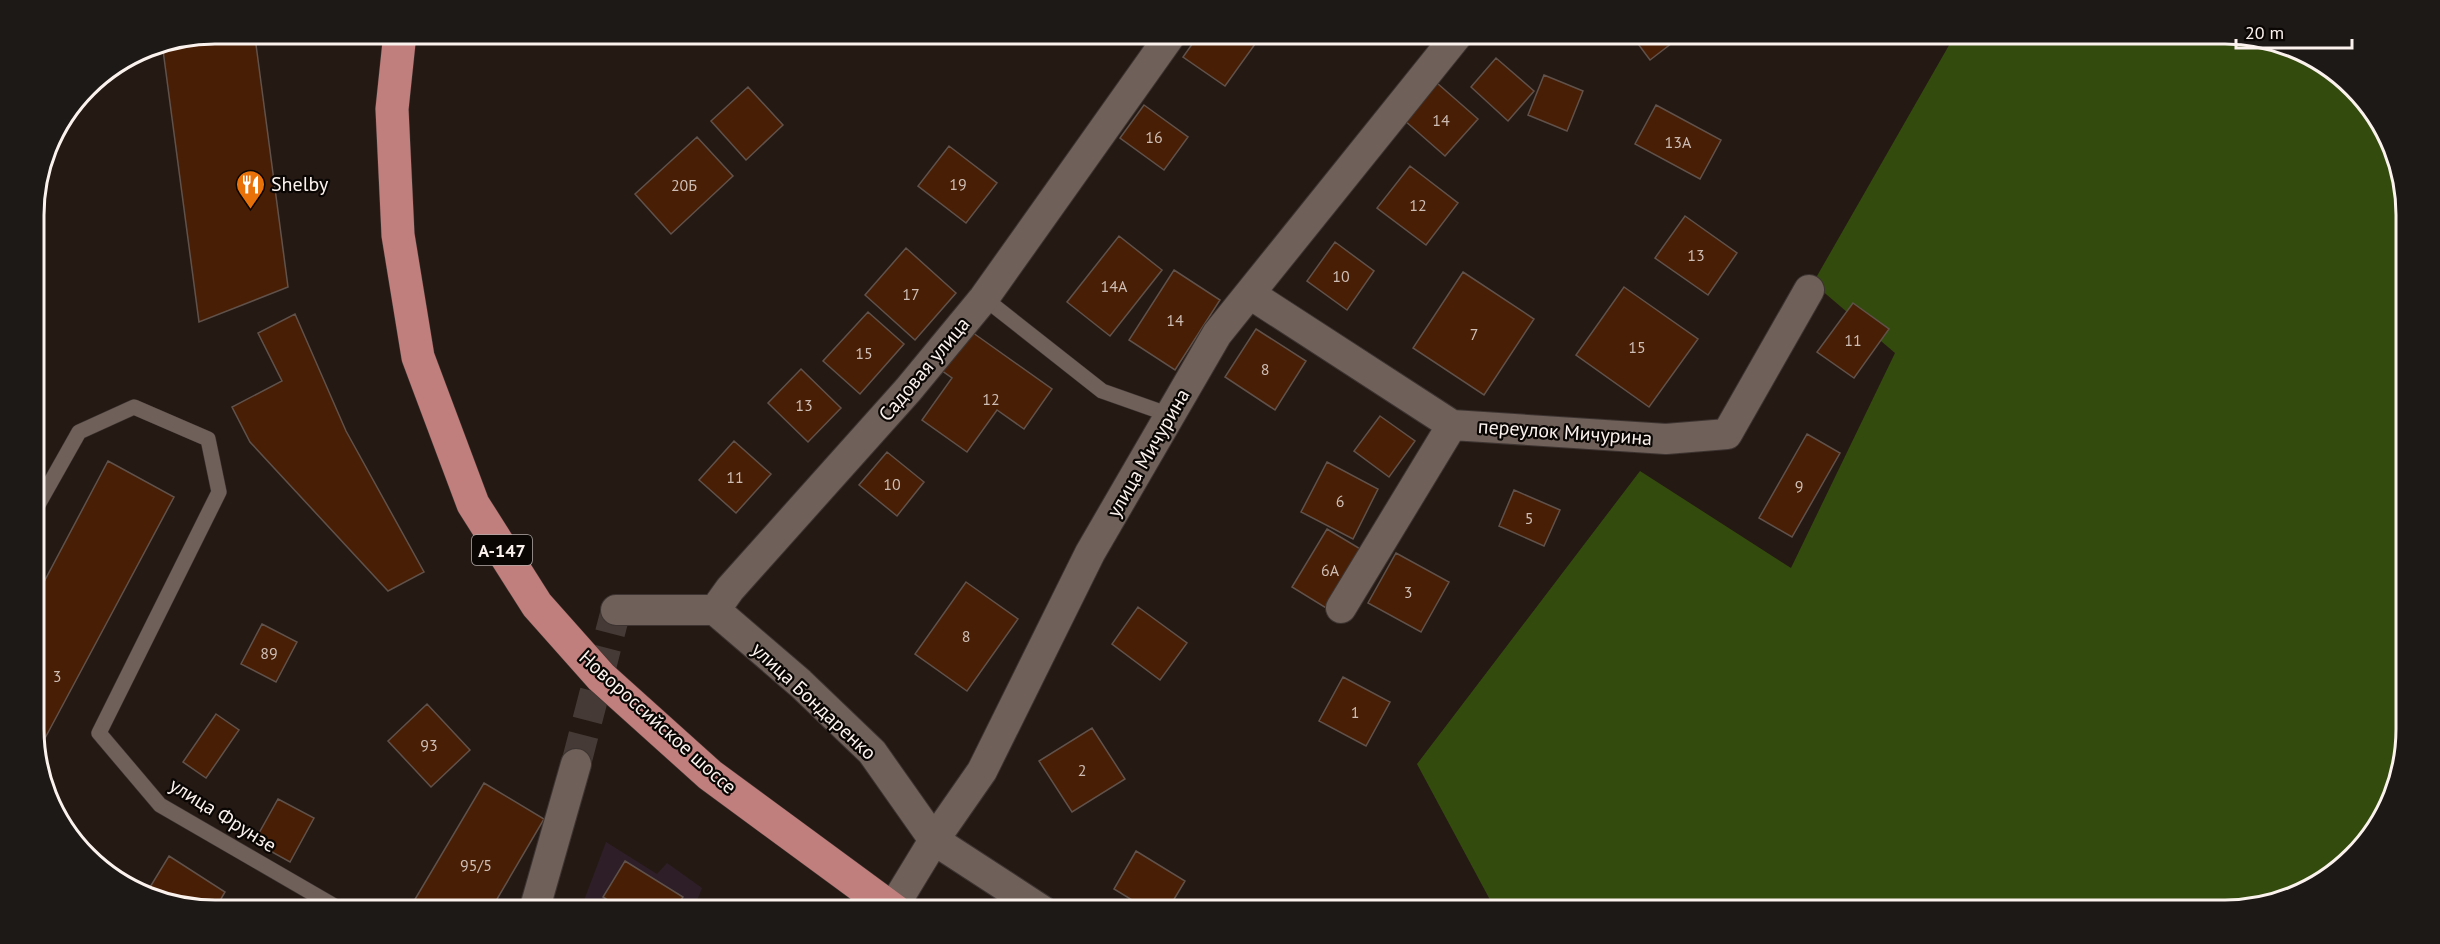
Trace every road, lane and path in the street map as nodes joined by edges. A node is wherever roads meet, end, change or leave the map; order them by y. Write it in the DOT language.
graph roads {
  1 [pos="399,44"];
  2 [pos="1164,44"];
  3 [pos="1451,44"];
  4 [pos="1809,290"];
  5 [pos="1250,294"];
  6 [pos="984,298"];
  7 [pos="1170,415"];
  8 [pos="1452,425"];
  9 [pos="43,495"];
  10 [pos="1341,608"];
  11 [pos="616,610"];
  12 [pos="715,610"];
  13 [pos="576,764"];
  14 [pos="934,840"];
  15 [pos="324,900"];
  16 [pos="537,900"];
  17 [pos="880,900"];
  18 [pos="900,900"];
  19 [pos="1026,900"];
  1 -- 17 [label="highway, Новороссийское шоссе / А-147"];
  2 -- 6 [label="street, Садовая улица"];
  3 -- 5 [label="street, улица Мичурина"];
  4 -- 8 [label="street, переулок Мичурина"];
  5 -- 7 [label="street, улица Мичурина"];
  5 -- 8 [label="street"];
  6 -- 7 [label="lane"];
  6 -- 12 [label="street, Садовая улица"];
  7 -- 14 [label="street, улица Мичурина"];
  8 -- 10 [label="street, переулок Мичурина"];
  9 -- 15 [label="lane, улица Фрунзе"];
  11 -- 12 [label="street"];
  12 -- 14 [label="street, улица Бондаренко"];
  13 -- 16 [label="street"];
  14 -- 18 [label="street, улица Мичурина"];
  14 -- 19 [label="street, улица Бондаренко"];
}
